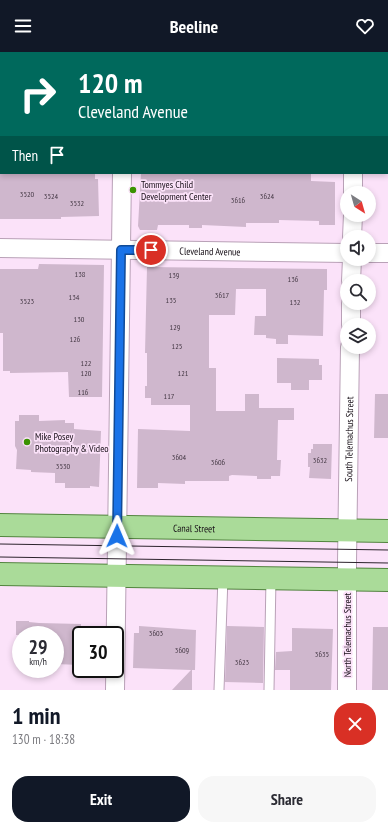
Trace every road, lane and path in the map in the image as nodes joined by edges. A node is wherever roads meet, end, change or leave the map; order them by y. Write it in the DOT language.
graph roads {
  1 [pos="122,174"];
  2 [pos="353,174"];
  3 [pos="353,186"];
  4 [pos="0,248"];
  5 [pos="121,250"];
  6 [pos="340,253"];
  7 [pos="376,253"];
  8 [pos="388,253"];
  9 [pos="350,354"];
  10 [pos="0,525"];
  11 [pos="117,527"];
  12 [pos="348,530"];
  13 [pos="388,531"];
  14 [pos="0,574"];
  15 [pos="117,576"];
  16 [pos="223,577"];
  17 [pos="271,578"];
  18 [pos="347,579"];
  19 [pos="388,580"];
  20 [pos="114,690"];
  21 [pos="219,690"];
  22 [pos="269,690"];
  23 [pos="347,690"];
  1 -- 5 [label="street"];
  2 -- 3 [label="street"];
  4 -- 5 [label="street, Cleveland Avenue"];
  5 -- 6 [label="street, Cleveland Avenue"];
  5 -- 11 [label="street"];
  7 -- 8 [label="street"];
  9 -- 12 [label="street, South Telemachus Street"];
  10 -- 11 [label="main road, Canal Street"];
  11 -- 12 [label="main road, Canal Street"];
  11 -- 15 [label="street"];
  12 -- 13 [label="main road, Canal Street"];
  12 -- 18 [label="street, South Telemachus Street"];
  14 -- 15 [label="main road"];
  15 -- 16 [label="main road"];
  15 -- 20 [label="street"];
  16 -- 17 [label="main road"];
  16 -- 21 [label="lane"];
  17 -- 18 [label="main road"];
  17 -- 22 [label="lane"];
  18 -- 19 [label="main road"];
  18 -- 23 [label="street, North Telemachus Street"];
}
